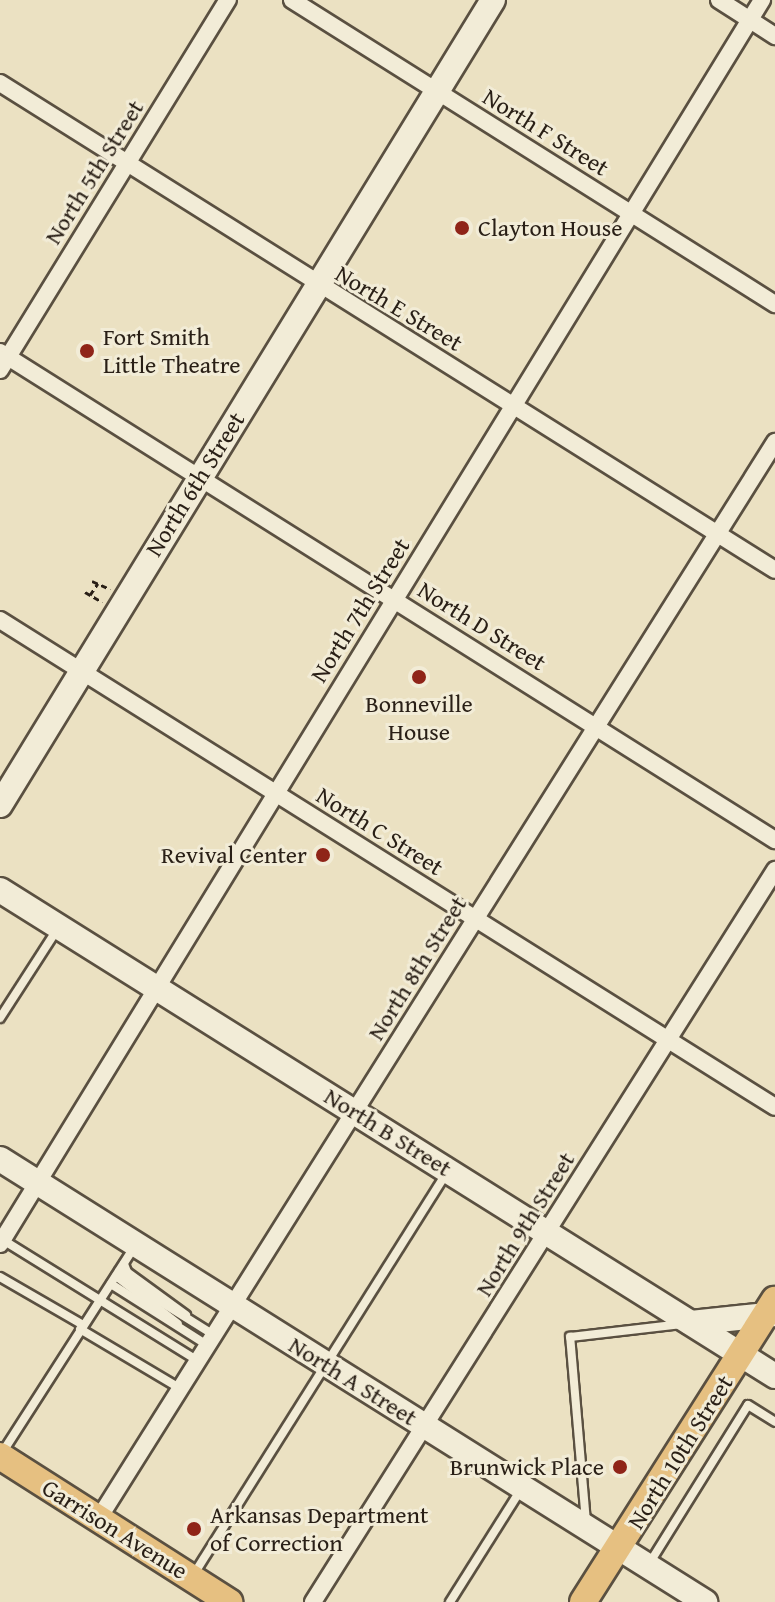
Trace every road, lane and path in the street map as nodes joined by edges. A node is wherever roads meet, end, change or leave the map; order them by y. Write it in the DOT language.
graph roads {
  1 [pos="228,0"];
  2 [pos="292,0"];
  3 [pos="493,0"];
  4 [pos="719,0"];
  5 [pos="762,0"];
  6 [pos="750,19"];
  7 [pos="775,36"];
  8 [pos="0,83"];
  9 [pos="437,92"];
  10 [pos="127,164"];
  11 [pos="632,214"];
  12 [pos="316,287"];
  13 [pos="775,304"];
  14 [pos="3,360"];
  15 [pos="513,406"];
  16 [pos="775,442"];
  17 [pos="199,479"];
  18 [pos="717,534"];
  19 [pos="775,570"];
  20 [pos="92,581"];
  21 [pos="98,583"];
  22 [pos="85,592"];
  23 [pos="117,593"];
  24 [pos="90,595"];
  25 [pos="395,600"];
  26 [pos="109,606"];
  27 [pos="0,620"];
  28 [pos="80,671"];
  29 [pos="596,727"];
  30 [pos="275,794"];
  31 [pos="0,805"];
  32 [pos="775,840"];
  33 [pos="775,870"];
  34 [pos="0,890"];
  35 [pos="475,920"];
  36 [pos="59,927"];
  37 [pos="157,988"];
  38 [pos="0,1018"];
  39 [pos="667,1040"];
  40 [pos="775,1107"];
  41 [pos="355,1111"];
  42 [pos="0,1159"];
  43 [pos="449,1169"];
  44 [pos="38,1184"];
  45 [pos="549,1232"];
  46 [pos="1,1242"];
  47 [pos="121,1268"];
  48 [pos="0,1277"];
  49 [pos="100,1300"];
  50 [pos="233,1306"];
  51 [pos="772,1309"];
  52 [pos="691,1323"];
  53 [pos="82,1327"];
  54 [pos="211,1340"];
  55 [pos="741,1354"];
  56 [pos="198,1361"];
  57 [pos="325,1364"];
  58 [pos="775,1376"];
  59 [pos="181,1389"];
  60 [pos="775,1422"];
  61 [pos="426,1426"];
  62 [pos="0,1456"];
  63 [pos="523,1487"];
  64 [pos="99,1518"];
  65 [pos="586,1527"];
  66 [pos="620,1548"];
  67 [pos="648,1566"];
  68 [pos="192,1578"];
  69 [pos="592,1595"];
  70 [pos="695,1599"];
  71 [pos="229,1602"];
  72 [pos="313,1602"];
  73 [pos="450,1602"];
  1 -- 10 [label="street, North 5th Street"];
  2 -- 9 [label="street, North F Street"];
  3 -- 9 [label="street, North 6th Street"];
  4 -- 6 [label="street"];
  5 -- 6 [label="street, North 7th Street"];
  6 -- 7 [label="street"];
  6 -- 11 [label="street, North 7th Street"];
  8 -- 10 [label="street, North E Street"];
  9 -- 11 [label="street, North F Street"];
  9 -- 12 [label="street, North 6th Street"];
  10 -- 12 [label="street, North E Street"];
  10 -- 14 [label="street, North 5th Street"];
  11 -- 13 [label="street, North F Street"];
  11 -- 15 [label="street, North 7th Street"];
  12 -- 15 [label="street, North E Street"];
  12 -- 17 [label="street, North 6th Street"];
  14 -- 17 [label="street, North D Street"];
  15 -- 18 [label="street, North E Street"];
  15 -- 25 [label="street, North 7th Street"];
  16 -- 18 [label="street, North 8th Street"];
  17 -- 25 [label="street, North D Street"];
  17 -- 28 [label="street, North 6th Street"];
  18 -- 19 [label="street, North E Street"];
  18 -- 29 [label="street, North 8th Street"];
  20 -- 21 [label="path"];
  21 -- 23 [label="path"];
  21 -- 24 [label="path"];
  22 -- 24 [label="path"];
  24 -- 26 [label="path"];
  25 -- 29 [label="street, North D Street"];
  25 -- 30 [label="street, North 7th Street"];
  27 -- 28 [label="street, North C Street"];
  28 -- 30 [label="street, North C Street"];
  28 -- 31 [label="street, North 6th Street"];
  29 -- 32 [label="street, North D Street"];
  29 -- 35 [label="street, North 8th Street"];
  30 -- 35 [label="street, North C Street"];
  30 -- 37 [label="street, North 7th Street"];
  33 -- 39 [label="street, North 9th Street"];
  34 -- 36 [label="street, North B Street"];
  35 -- 39 [label="street, North C Street"];
  35 -- 41 [label="street, North 8th Street"];
  36 -- 37 [label="street, North B Street"];
  36 -- 38 [label="lane"];
  37 -- 41 [label="street, North B Street"];
  37 -- 44 [label="street, North 7th Street"];
  39 -- 40 [label="street, North C Street"];
  39 -- 45 [label="street, North 9th Street"];
  41 -- 43 [label="street, North B Street"];
  41 -- 50 [label="street, North 8th Street"];
  42 -- 44 [label="street, North A Street"];
  43 -- 45 [label="street, North B Street"];
  43 -- 57 [label="lane"];
  44 -- 46 [label="street, North 7th Street"];
  44 -- 47 [label="street, North A Street"];
  45 -- 52 [label="street, North B Street"];
  45 -- 61 [label="street, North 9th Street"];
  46 -- 49 [label="lane"];
  47 -- 49 [label="lane"];
  47 -- 50 [label="street, North A Street"];
  47 -- 54 [label="lane"];
  47 -- 54 [label="lane"];
  48 -- 53 [label="lane"];
  49 -- 53 [label="lane"];
  49 -- 56 [label="lane"];
  50 -- 54 [label="street, North 8th Street"];
  50 -- 57 [label="street, North A Street"];
  51 -- 52 [label="street"];
  51 -- 55 [label="main road, North 10th Street"];
  52 -- 55 [label="street, North B Street"];
  52 -- 65 [label="lane"];
  53 -- 59 [label="lane"];
  53 -- 62 [label="lane"];
  54 -- 56 [label="street, North 8th Street"];
  55 -- 58 [label="street, North B Street"];
  55 -- 66 [label="main road, North 10th Street"];
  56 -- 59 [label="street, North 8th Street"];
  57 -- 61 [label="street, North A Street"];
  57 -- 68 [label="lane"];
  59 -- 64 [label="street, North 8th Street"];
  60 -- 67 [label="lane"];
  61 -- 63 [label="street, North A Street"];
  61 -- 72 [label="street, North 9th Street"];
  62 -- 64 [label="main road, Garrison Avenue"];
  63 -- 65 [label="street, North A Street"];
  63 -- 73 [label="lane"];
  64 -- 68 [label="main road, Garrison Avenue"];
  65 -- 66 [label="street, North A Street"];
  66 -- 67 [label="street, North A Street"];
  66 -- 69 [label="main road, North 10th Street"];
  67 -- 70 [label="street, North A Street"];
  68 -- 71 [label="main road, Garrison Avenue"];
}
